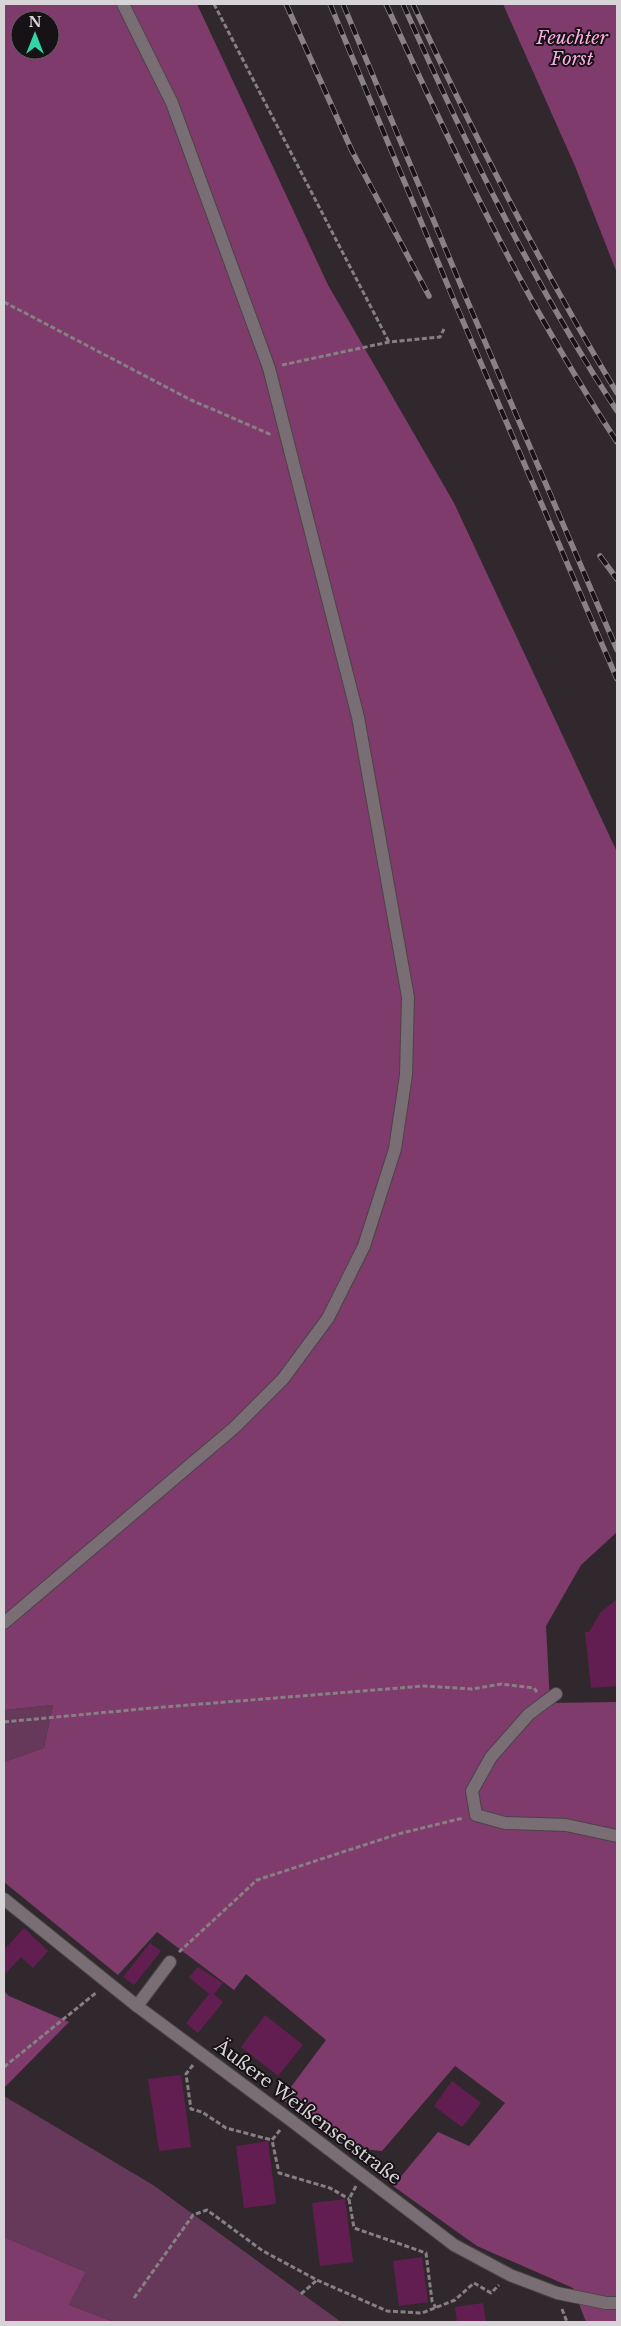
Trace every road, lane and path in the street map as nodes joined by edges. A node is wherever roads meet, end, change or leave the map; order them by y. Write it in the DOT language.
graph roads {
  1 [pos="123,4"];
  2 [pos="214,4"];
  3 [pos="4,302"];
  4 [pos="444,329"];
  5 [pos="389,342"];
  6 [pos="269,368"];
  7 [pos="288,442"];
  8 [pos="4,1623"];
  9 [pos="550,1698"];
  10 [pos="4,1722"];
  11 [pos="476,1815"];
  12 [pos="617,1836"];
  13 [pos="4,1898"];
  14 [pos="170,1962"];
  15 [pos="107,1984"];
  16 [pos="137,2006"];
  17 [pos="202,2054"];
  18 [pos="4,2067"];
  19 [pos="290,2119"];
  20 [pos="272,2140"];
  21 [pos="364,2176"];
  22 [pos="349,2198"];
  23 [pos="510,2275"];
  24 [pos="317,2280"];
  25 [pos="301,2294"];
  26 [pos="134,2298"];
  27 [pos="617,2303"];
  28 [pos="436,2308"];
  1 -- 6 [label="street"];
  2 -- 5 [label="path"];
  3 -- 7 [label="path"];
  4 -- 5 [label="path"];
  5 -- 6 [label="path"];
  6 -- 7 [label="street"];
  7 -- 8 [label="street"];
  9 -- 10 [label="path"];
  9 -- 11 [label="street"];
  11 -- 12 [label="street"];
  11 -- 14 [label="path"];
  13 -- 15 [label="street, Äußere Weißenseestraße"];
  14 -- 16 [label="street"];
  15 -- 16 [label="street, Äußere Weißenseestraße"];
  15 -- 18 [label="path"];
  16 -- 17 [label="street, Äußere Weißenseestraße"];
  17 -- 19 [label="street, Äußere Weißenseestraße"];
  17 -- 20 [label="path"];
  19 -- 20 [label="path"];
  19 -- 21 [label="street, Äußere Weißenseestraße"];
  20 -- 22 [label="path"];
  21 -- 22 [label="path"];
  21 -- 23 [label="street, Äußere Weißenseestraße"];
  22 -- 28 [label="path"];
  23 -- 27 [label="street, Äußere Weißenseestraße"];
  23 -- 28 [label="path"];
  24 -- 25 [label="path"];
  24 -- 26 [label="path"];
  24 -- 28 [label="path"];
}
